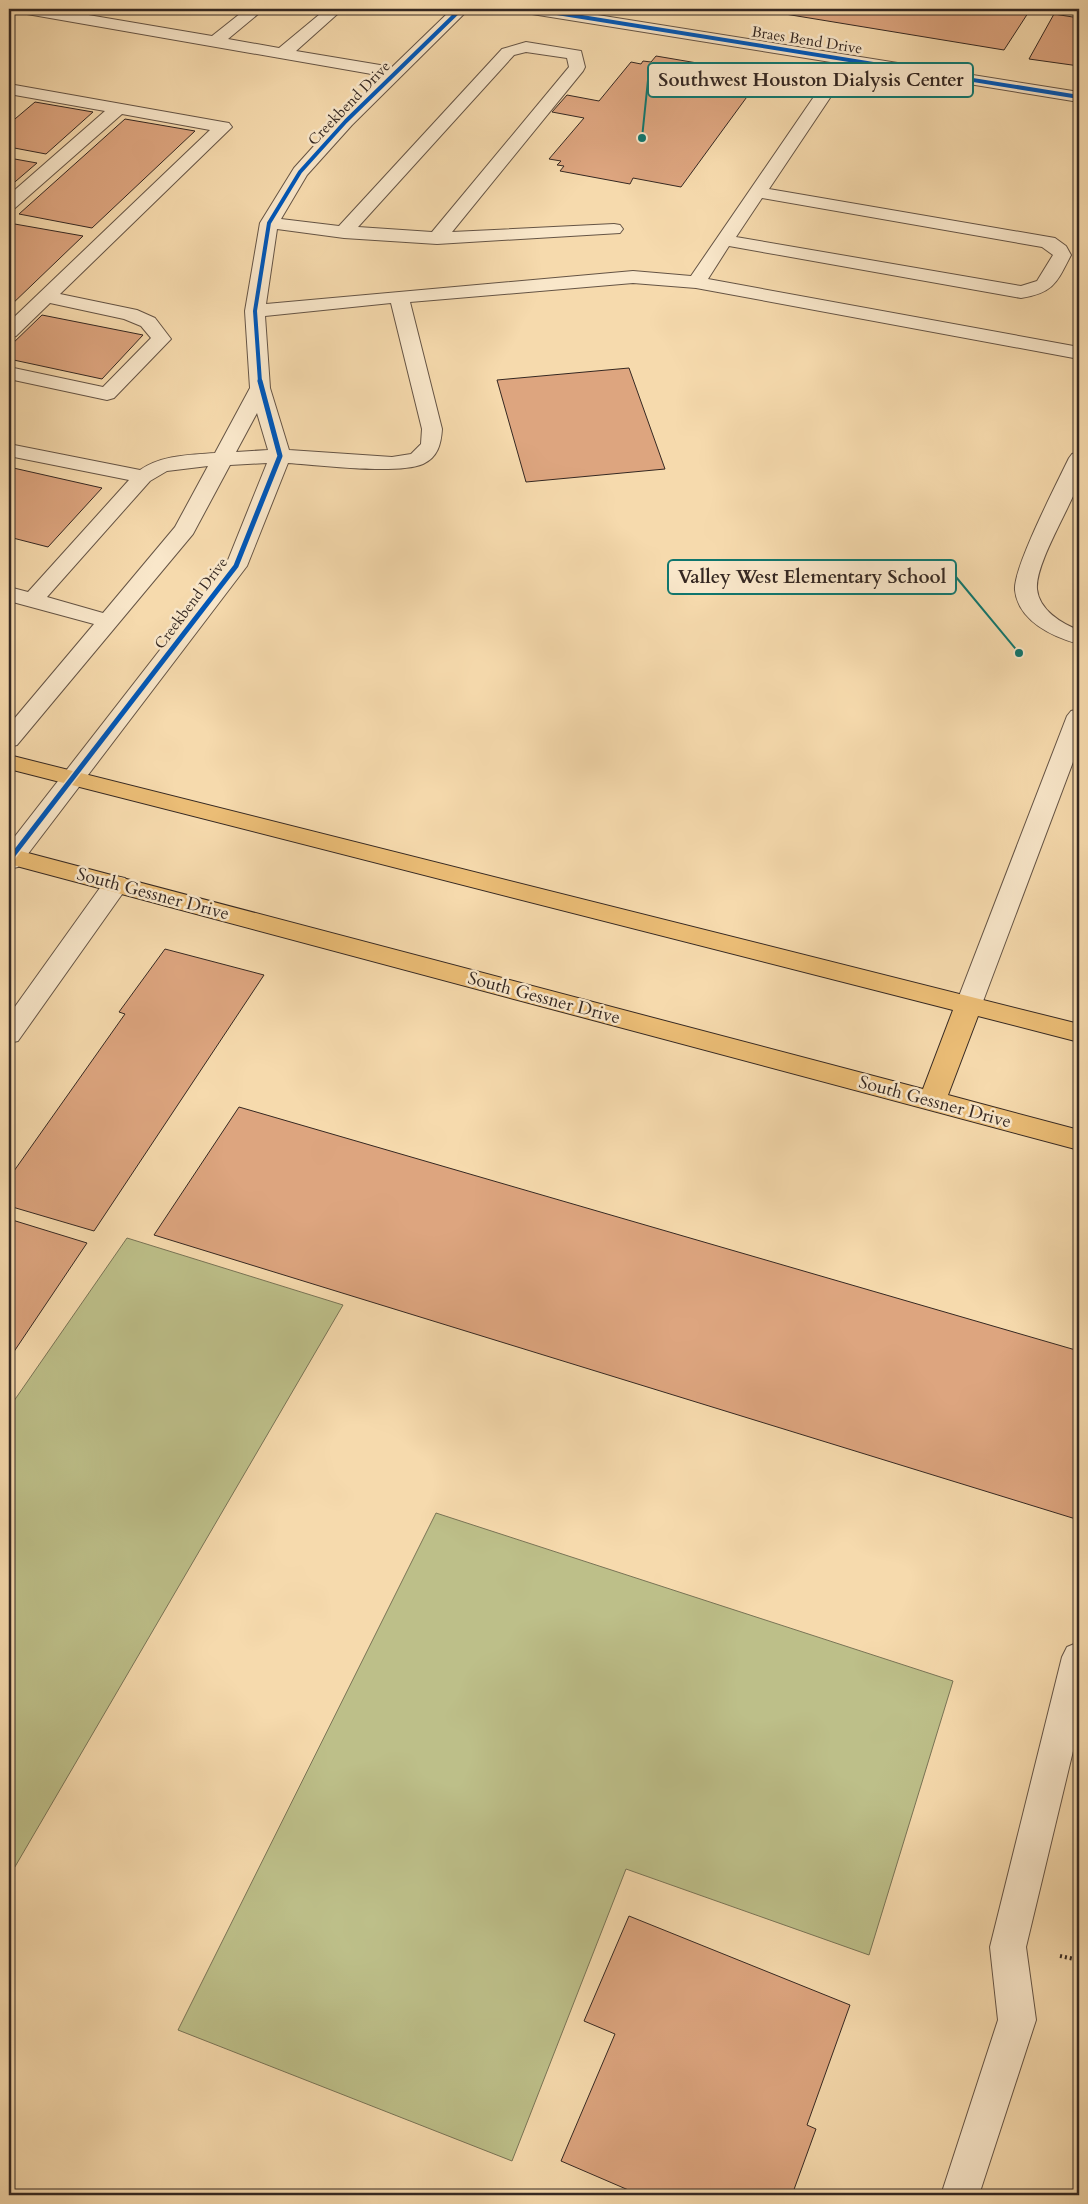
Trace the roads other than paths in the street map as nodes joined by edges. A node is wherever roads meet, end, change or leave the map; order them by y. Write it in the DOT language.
graph roads {
  1 [pos="28,9"];
  2 [pos="256,9"];
  3 [pos="335,9"];
  4 [pos="461,9"];
  5 [pos="532,9"];
  6 [pos="611,21"];
  7 [pos="216,41"];
  8 [pos="283,53"];
  9 [pos="574,54"];
  10 [pos="848,60"];
  11 [pos="396,73"];
  12 [pos="9,89"];
  13 [pos="27,92"];
  14 [pos="1079,97"];
  15 [pos="9,107"];
  16 [pos="118,109"];
  17 [pos="757,192"];
  18 [pos="9,204"];
  19 [pos="269,224"];
  20 [pos="614,229"];
  21 [pos="344,232"];
  22 [pos="437,238"];
  23 [pos="724,240"];
  24 [pos="696,282"];
  25 [pos="46,297"];
  26 [pos="399,297"];
  27 [pos="255,312"];
  28 [pos="9,332"];
  29 [pos="1079,353"];
  30 [pos="9,373"];
  31 [pos="260,388"];
  32 [pos="9,450"];
  33 [pos="280,456"];
  34 [pos="1079,458"];
  35 [pos="223,459"];
  36 [pos="143,476"];
  37 [pos="9,594"];
  38 [pos="32,600"];
  39 [pos="109,621"];
  40 [pos="1079,638"];
  41 [pos="1079,716"];
  42 [pos="9,740"];
  43 [pos="9,762"];
  44 [pos="73,778"];
  45 [pos="10,858"];
  46 [pos="116,884"];
  47 [pos="969,1004"];
  48 [pos="1079,1033"];
  49 [pos="9,1034"];
  50 [pos="932,1101"];
  51 [pos="1079,1140"];
  52 [pos="1079,1657"];
  53 [pos="960,2195"];
  1 -- 7 [label="street"];
  2 -- 7 [label="street"];
  3 -- 8 [label="street"];
  4 -- 11 [label="street, Creekbend Drive"];
  5 -- 6 [label="street, Braes Bend Drive"];
  6 -- 9 [label="street"];
  6 -- 10 [label="street, Braes Bend Drive"];
  7 -- 8 [label="street"];
  8 -- 11 [label="street"];
  9 -- 21 [label="street"];
  9 -- 22 [label="street"];
  10 -- 14 [label="street, Braes Bend Drive"];
  10 -- 17 [label="street"];
  11 -- 19 [label="street, Creekbend Drive"];
  12 -- 13 [label="street"];
  13 -- 15 [label="street"];
  13 -- 16 [label="street"];
  16 -- 18 [label="street"];
  16 -- 25 [label="street"];
  17 -- 23 [label="street"];
  17 -- 23 [label="street"];
  19 -- 21 [label="street"];
  19 -- 27 [label="street, Creekbend Drive"];
  20 -- 22 [label="street"];
  21 -- 22 [label="street"];
  23 -- 24 [label="street"];
  24 -- 26 [label="street"];
  24 -- 29 [label="street"];
  25 -- 28 [label="street"];
  25 -- 30 [label="street"];
  26 -- 27 [label="street"];
  26 -- 33 [label="street"];
  27 -- 31 [label="street, Creekbend Drive"];
  31 -- 33 [label="street, Creekbend Drive"];
  31 -- 35 [label="street"];
  32 -- 36 [label="street"];
  33 -- 35 [label="street"];
  33 -- 44 [label="street, Creekbend Drive"];
  34 -- 40 [label="street"];
  35 -- 36 [label="street"];
  35 -- 39 [label="street"];
  36 -- 38 [label="street"];
  37 -- 38 [label="street"];
  38 -- 39 [label="street"];
  39 -- 42 [label="street"];
  41 -- 47 [label="street"];
  43 -- 44 [label="main road"];
  44 -- 45 [label="street, Creekbend Drive"];
  44 -- 47 [label="main road"];
  45 -- 46 [label="main road, South Gessner Drive"];
  46 -- 49 [label="street"];
  46 -- 50 [label="main road, South Gessner Drive"];
  47 -- 48 [label="main road"];
  47 -- 50 [label="main road"];
  50 -- 51 [label="main road, South Gessner Drive"];
  52 -- 53 [label="street"];
}
